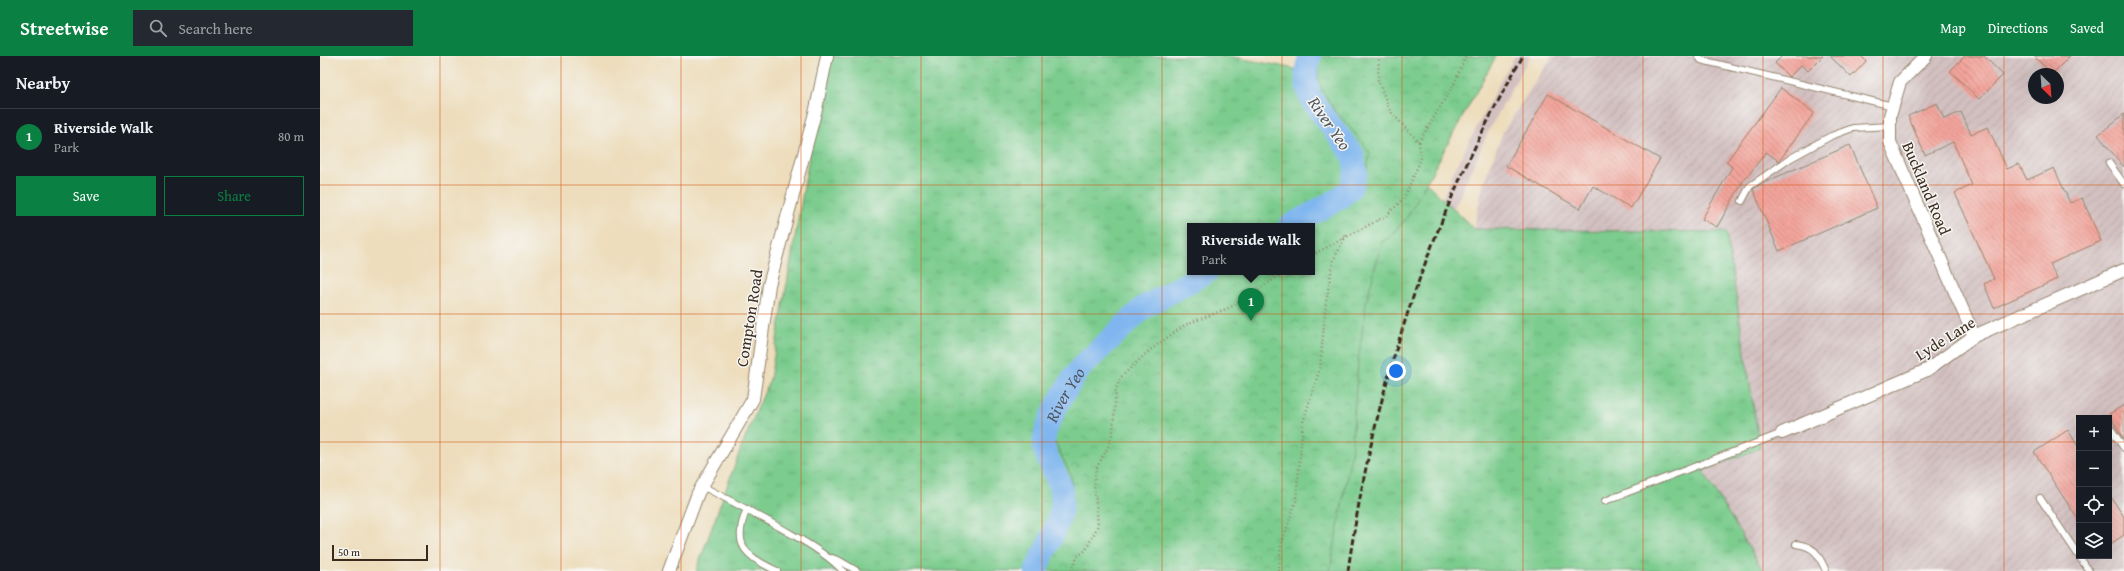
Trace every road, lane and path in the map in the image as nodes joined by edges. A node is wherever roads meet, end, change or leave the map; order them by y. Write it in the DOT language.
graph roads {
  1 [pos="827,56"];
  2 [pos="1379,56"];
  3 [pos="1466,56"];
  4 [pos="1698,56"];
  5 [pos="1926,56"];
  6 [pos="1893,106"];
  7 [pos="1890,126"];
  8 [pos="1419,142"];
  9 [pos="2109,163"];
  10 [pos="2124,184"];
  11 [pos="1742,201"];
  12 [pos="1346,235"];
  13 [pos="1315,253"];
  14 [pos="2124,270"];
  15 [pos="1280,275"];
  16 [pos="1974,336"];
  17 [pos="2112,430"];
  18 [pos="1782,433"];
  19 [pos="2124,448"];
  20 [pos="702,486"];
  21 [pos="2040,498"];
  22 [pos="1605,501"];
  23 [pos="747,509"];
  24 [pos="1796,544"];
  25 [pos="827,557"];
  26 [pos="669,571"];
  27 [pos="777,571"];
  28 [pos="843,571"];
  29 [pos="857,571"];
  30 [pos="1071,571"];
  31 [pos="1279,571"];
  32 [pos="1826,571"];
  33 [pos="2089,571"];
  1 -- 20 [label="street, Compton Road"];
  2 -- 8 [label="path"];
  3 -- 8 [label="path"];
  4 -- 6 [label="lane"];
  5 -- 6 [label="street, Buckland Road"];
  6 -- 7 [label="street, Buckland Road"];
  7 -- 11 [label="lane"];
  7 -- 16 [label="street, Buckland Road"];
  8 -- 12 [label="path"];
  9 -- 10 [label="lane"];
  12 -- 13 [label="path"];
  12 -- 31 [label="path"];
  14 -- 16 [label="street, Lyde Lane"];
  15 -- 30 [label="path"];
  16 -- 18 [label="street, Lyde Lane"];
  17 -- 19 [label="lane"];
  18 -- 22 [label="lane"];
  20 -- 23 [label="lane"];
  20 -- 26 [label="street, Compton Road"];
  21 -- 33 [label="lane"];
  23 -- 25 [label="lane"];
  23 -- 27 [label="lane"];
  24 -- 32 [label="lane"];
  25 -- 28 [label="lane"];
  25 -- 29 [label="lane"];
}
